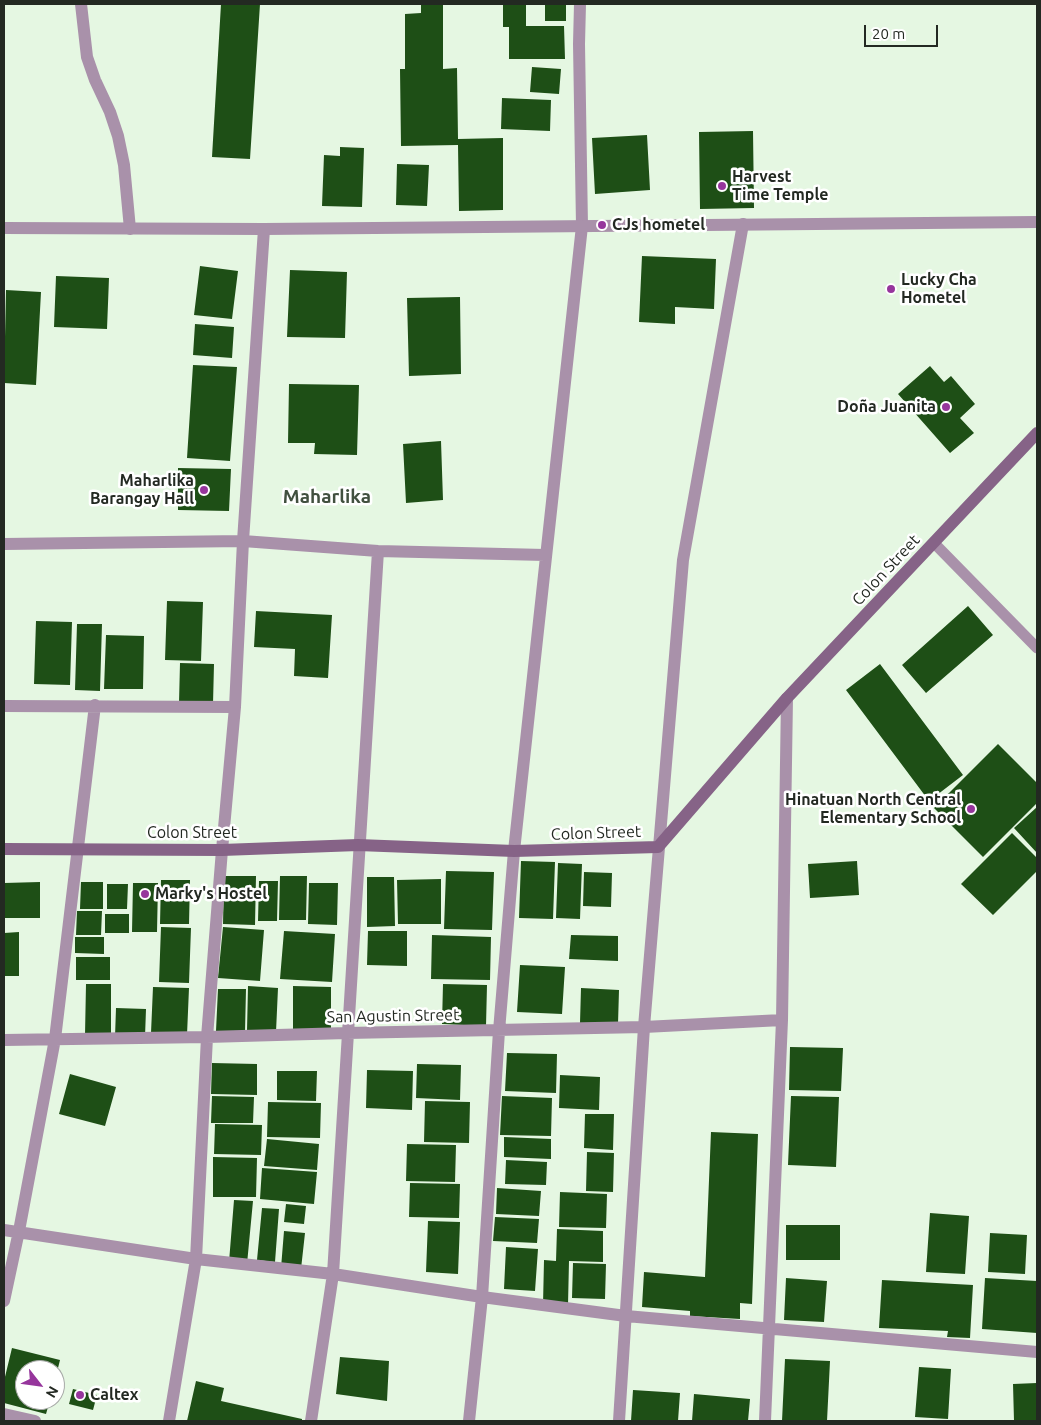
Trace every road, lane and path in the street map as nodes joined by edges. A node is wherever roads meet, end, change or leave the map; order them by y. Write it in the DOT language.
graph roads {
  1 [pos="81,4"];
  2 [pos="580,4"];
  3 [pos="1037,222"];
  4 [pos="743,224"];
  5 [pos="582,226"];
  6 [pos="4,228"];
  7 [pos="130,229"];
  8 [pos="264,229"];
  9 [pos="1037,434"];
  10 [pos="243,541"];
  11 [pos="934,543"];
  12 [pos="4,544"];
  13 [pos="378,550"];
  14 [pos="545,555"];
  15 [pos="1037,648"];
  16 [pos="787,698"];
  17 [pos="95,705"];
  18 [pos="4,706"];
  19 [pos="235,707"];
  20 [pos="358,845"];
  21 [pos="658,847"];
  22 [pos="4,849"];
  23 [pos="79,849"];
  24 [pos="222,850"];
  25 [pos="514,851"];
  26 [pos="782,1020"];
  27 [pos="644,1027"];
  28 [pos="499,1031"];
  29 [pos="347,1033"];
  30 [pos="207,1037"];
  31 [pos="55,1039"];
  32 [pos="4,1040"];
  33 [pos="4,1230"];
  34 [pos="19,1231"];
  35 [pos="196,1260"];
  36 [pos="333,1274"];
  37 [pos="482,1298"];
  38 [pos="4,1301"];
  39 [pos="626,1316"];
  40 [pos="769,1327"];
  41 [pos="1037,1352"];
  42 [pos="4,1414"];
  43 [pos="35,1421"];
  44 [pos="168,1421"];
  45 [pos="311,1421"];
  46 [pos="470,1421"];
  47 [pos="619,1421"];
  48 [pos="765,1421"];
  1 -- 7 [label="street"];
  2 -- 5 [label="street"];
  3 -- 4 [label="street"];
  4 -- 5 [label="street"];
  4 -- 21 [label="street"];
  5 -- 8 [label="street"];
  5 -- 14 [label="street"];
  6 -- 7 [label="street"];
  7 -- 8 [label="street"];
  8 -- 10 [label="street"];
  9 -- 11 [label="main road, Colon Street"];
  10 -- 12 [label="street"];
  10 -- 13 [label="street"];
  10 -- 19 [label="street"];
  11 -- 15 [label="lane"];
  11 -- 16 [label="main road, Colon Street"];
  13 -- 14 [label="street"];
  13 -- 20 [label="street"];
  14 -- 25 [label="street"];
  16 -- 21 [label="main road, Colon Street"];
  16 -- 26 [label="street"];
  17 -- 18 [label="street"];
  17 -- 19 [label="street"];
  17 -- 23 [label="street"];
  19 -- 24 [label="street"];
  20 -- 24 [label="main road, Colon Street"];
  20 -- 25 [label="main road, Colon Street"];
  20 -- 29 [label="street"];
  21 -- 25 [label="main road, Colon Street"];
  21 -- 27 [label="street"];
  22 -- 23 [label="main road, Colon Street"];
  23 -- 24 [label="main road, Colon Street"];
  23 -- 31 [label="street"];
  24 -- 30 [label="street"];
  25 -- 28 [label="street"];
  26 -- 27 [label="street, San Agustin Street"];
  26 -- 40 [label="street"];
  27 -- 28 [label="street, San Agustin Street"];
  27 -- 39 [label="street"];
  28 -- 29 [label="street, San Agustin Street"];
  28 -- 37 [label="street"];
  29 -- 30 [label="street, San Agustin Street"];
  29 -- 36 [label="street"];
  30 -- 31 [label="street, San Agustin Street"];
  30 -- 35 [label="street"];
  31 -- 32 [label="street, San Agustin Street"];
  31 -- 34 [label="street"];
  33 -- 34 [label="street"];
  34 -- 35 [label="street"];
  34 -- 38 [label="street"];
  35 -- 36 [label="street"];
  35 -- 44 [label="street"];
  36 -- 37 [label="street"];
  36 -- 45 [label="street"];
  37 -- 39 [label="street"];
  37 -- 46 [label="street"];
  39 -- 40 [label="street"];
  39 -- 47 [label="street"];
  40 -- 41 [label="street"];
  40 -- 48 [label="street"];
  42 -- 43 [label="street"];
}
